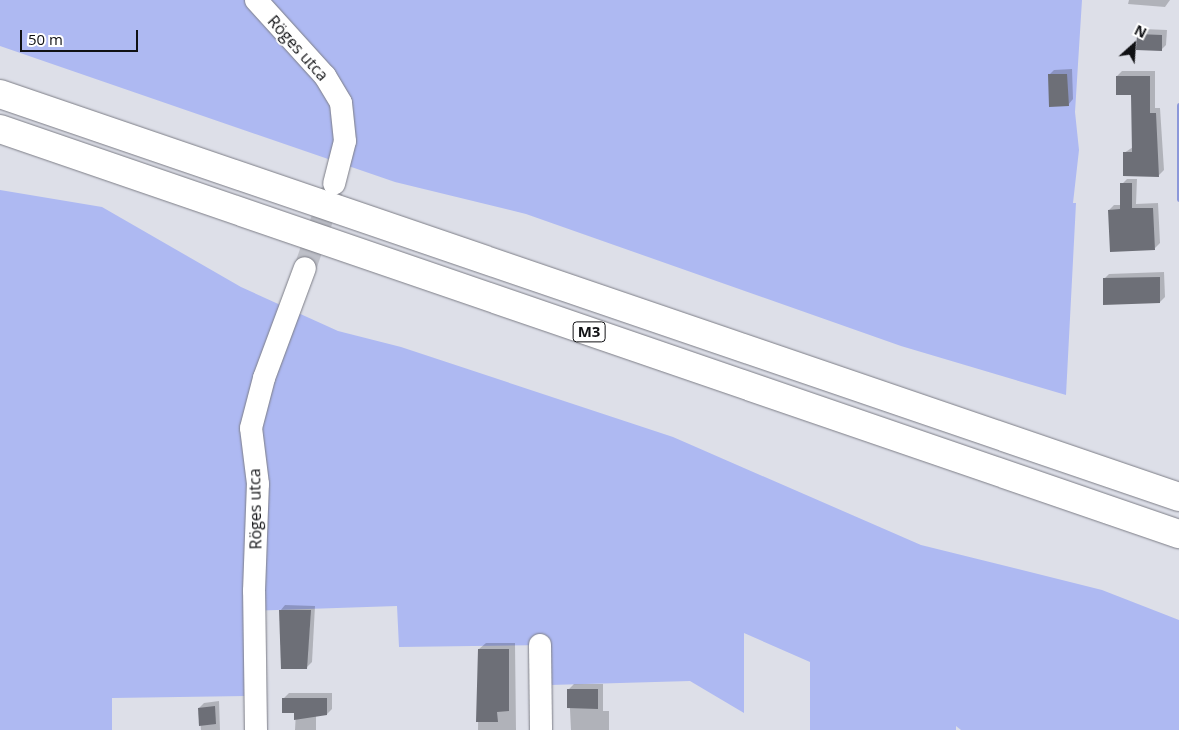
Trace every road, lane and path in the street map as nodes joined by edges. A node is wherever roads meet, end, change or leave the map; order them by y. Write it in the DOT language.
graph roads {
  1 [pos="256,0"];
  2 [pos="0,94"];
  3 [pos="0,129"];
  4 [pos="334,184"];
  5 [pos="305,268"];
  6 [pos="1179,497"];
  7 [pos="1179,534"];
  8 [pos="540,645"];
  9 [pos="256,730"];
  10 [pos="541,730"];
  1 -- 4 [label="street, Röges utca"];
  2 -- 6 [label="highway, M3"];
  3 -- 7 [label="highway, M3"];
  5 -- 9 [label="street, Röges utca"];
  8 -- 10 [label="street"];
}
